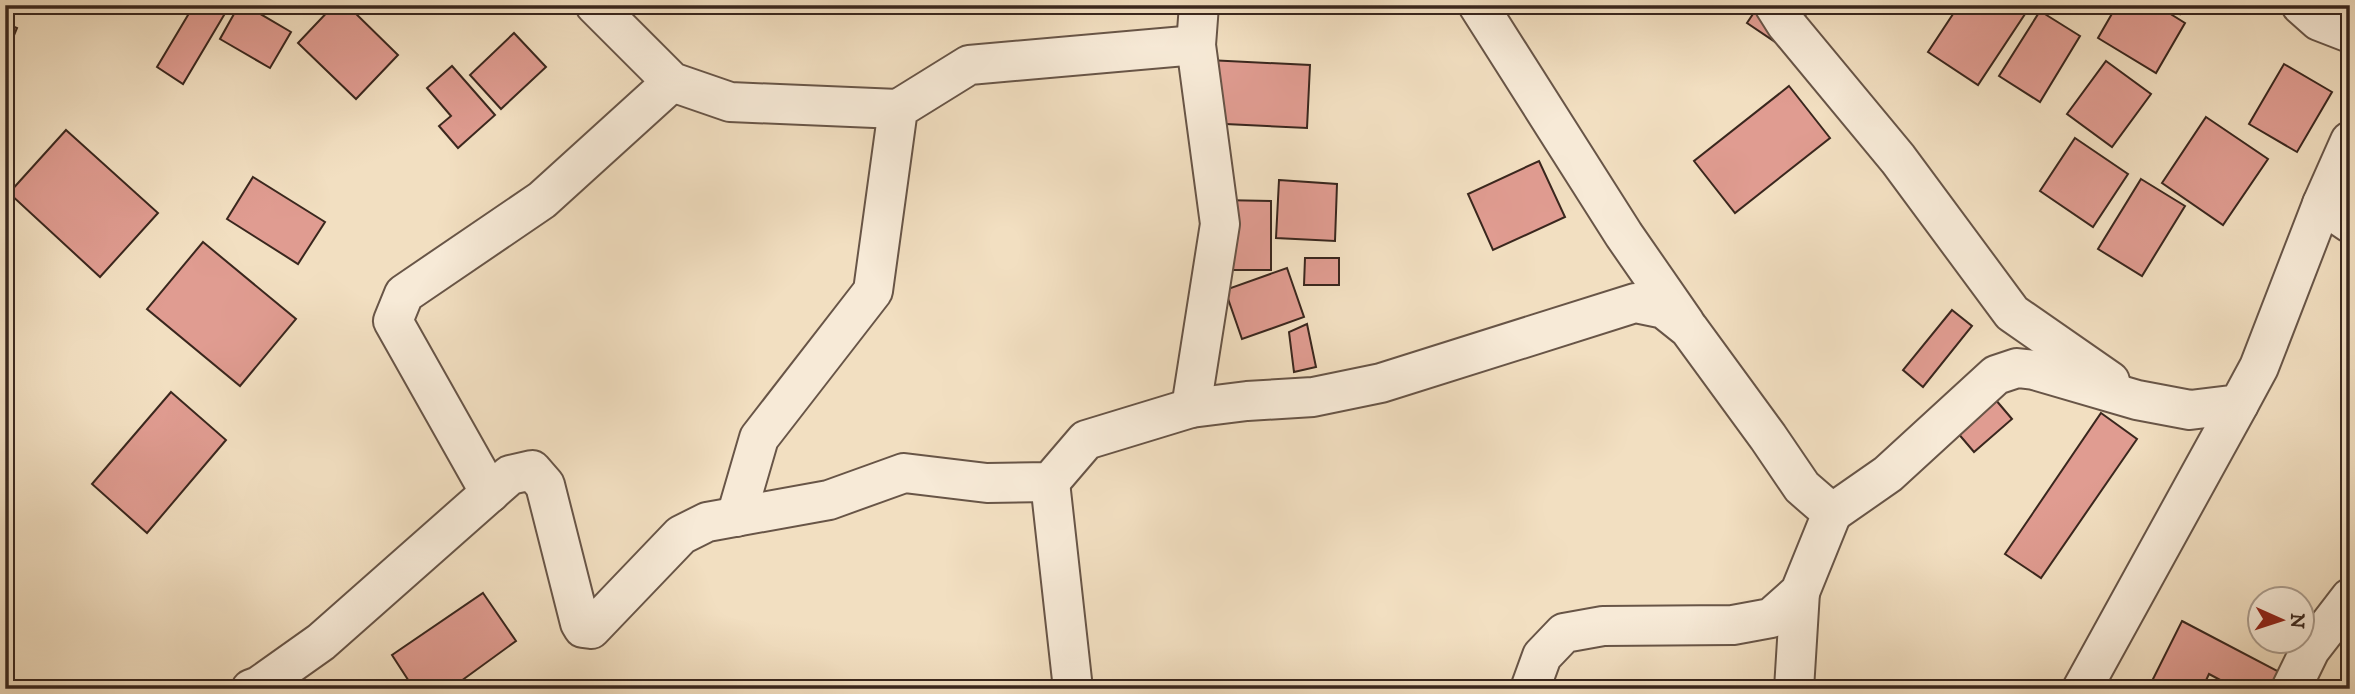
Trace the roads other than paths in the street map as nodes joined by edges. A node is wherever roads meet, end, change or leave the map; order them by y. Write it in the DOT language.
graph roads {
  1 [pos="595,5"];
  2 [pos="1199,5"];
  3 [pos="1478,5"];
  4 [pos="1774,5"];
  5 [pos="2301,5"];
  6 [pos="2350,33"];
  7 [pos="1196,45"];
  8 [pos="672,82"];
  9 [pos="898,109"];
  10 [pos="2350,141"];
  11 [pos="2336,214"];
  12 [pos="1689,329"];
  13 [pos="2137,400"];
  14 [pos="2239,404"];
  15 [pos="1191,408"];
  16 [pos="1050,482"];
  17 [pos="490,493"];
  18 [pos="1832,513"];
  19 [pos="736,517"];
  20 [pos="1800,592"];
  21 [pos="2350,598"];
  22 [pos="251,689"];
  23 [pos="1073,689"];
  24 [pos="1530,689"];
  25 [pos="1794,689"];
  26 [pos="2082,689"];
  27 [pos="2291,689"];
  1 -- 8 [label="street"];
  2 -- 7 [label="street"];
  3 -- 12 [label="street"];
  4 -- 13 [label="street"];
  5 -- 6 [label="street"];
  7 -- 9 [label="street"];
  7 -- 15 [label="street"];
  8 -- 9 [label="street"];
  8 -- 17 [label="street"];
  9 -- 19 [label="street"];
  10 -- 11 [label="street"];
  11 -- 14 [label="street"];
  12 -- 15 [label="street"];
  12 -- 18 [label="street"];
  13 -- 14 [label="street"];
  13 -- 18 [label="street"];
  14 -- 26 [label="street"];
  15 -- 16 [label="street"];
  16 -- 19 [label="street"];
  16 -- 23 [label="street"];
  17 -- 19 [label="street"];
  17 -- 22 [label="street"];
  18 -- 20 [label="street"];
  20 -- 24 [label="street"];
  20 -- 25 [label="street"];
  21 -- 27 [label="street"];
}
